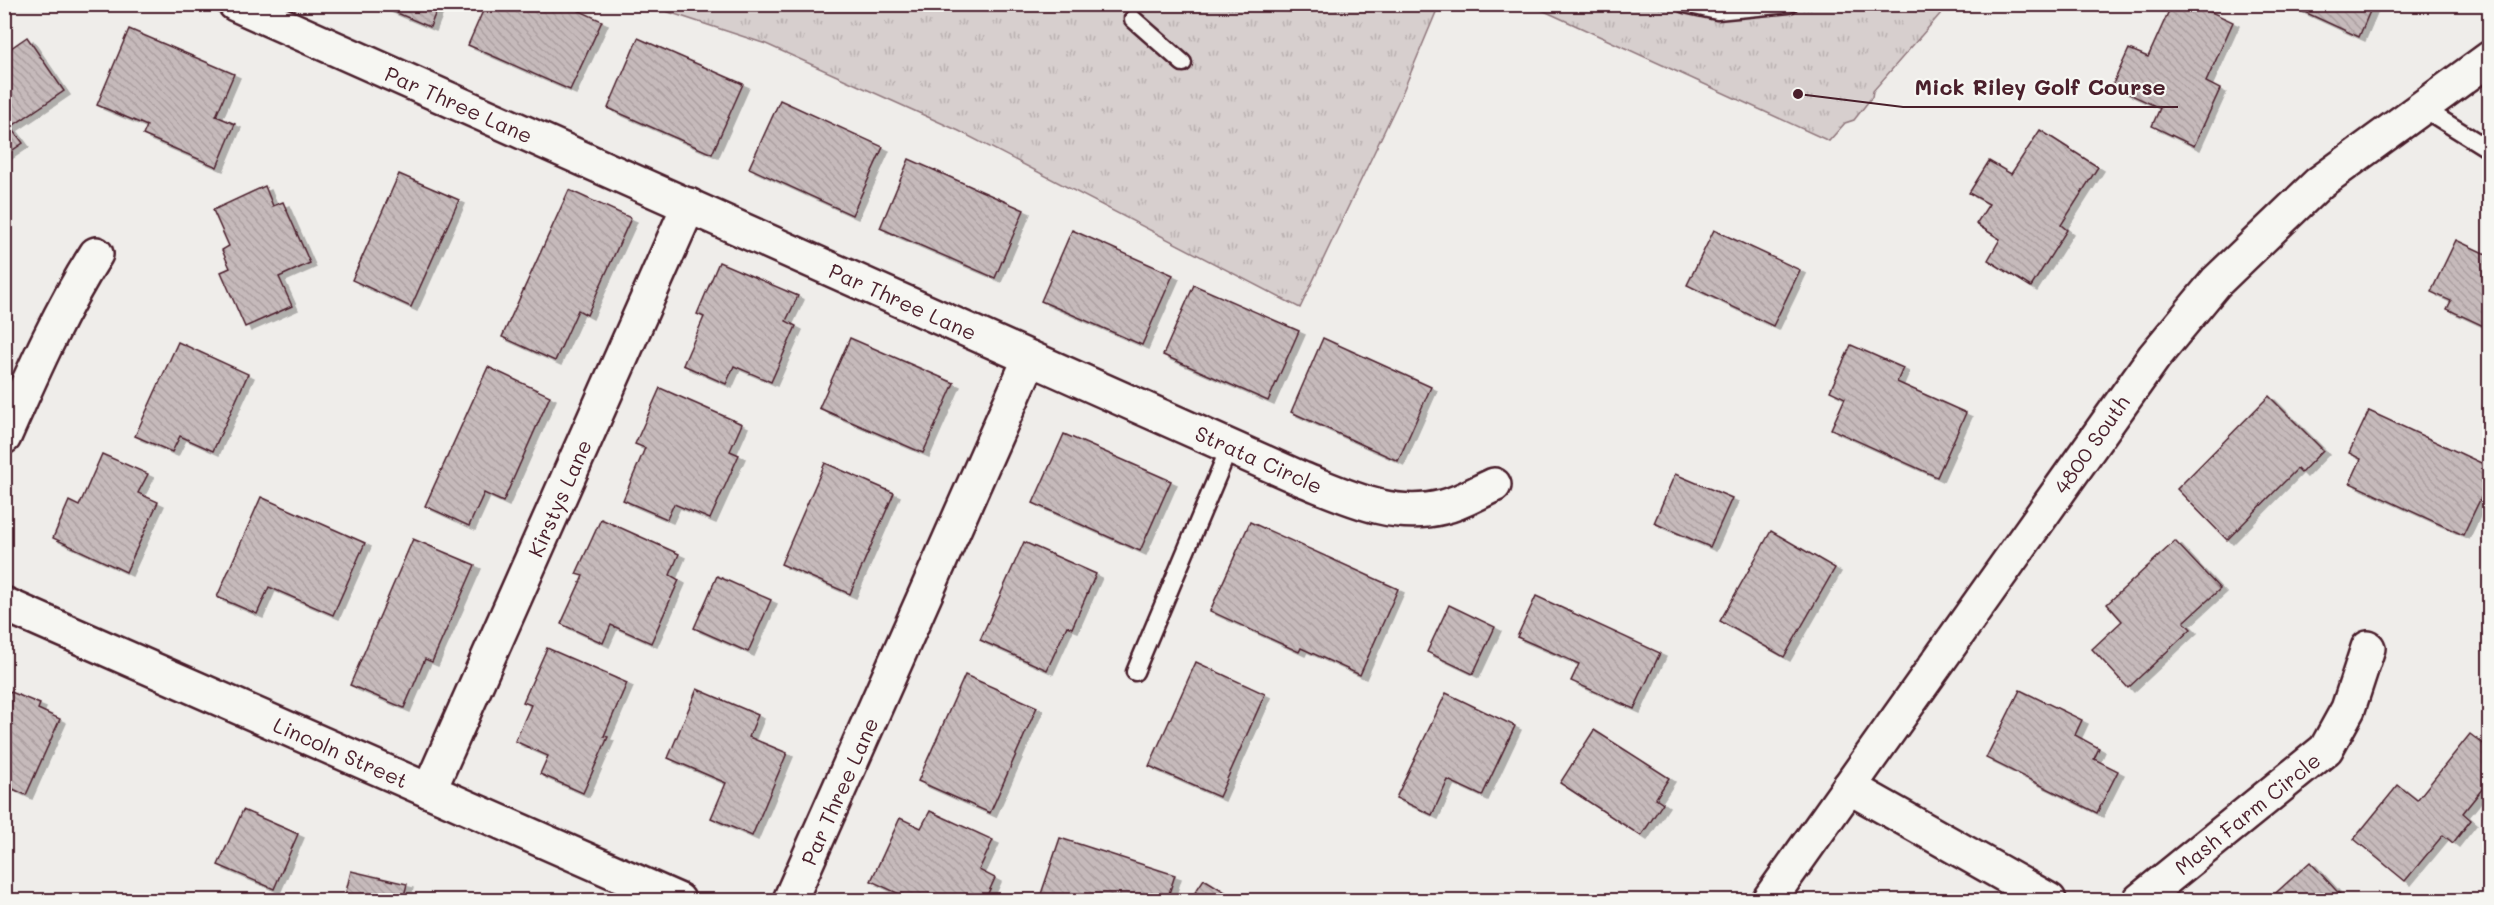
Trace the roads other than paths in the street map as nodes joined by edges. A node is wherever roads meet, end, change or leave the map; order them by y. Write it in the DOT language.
graph roads {
  1 [pos="235,4"];
  2 [pos="1685,4"];
  3 [pos="1790,4"];
  4 [pos="1133,19"];
  5 [pos="2490,58"];
  6 [pos="1182,63"];
  7 [pos="2421,107"];
  8 [pos="2490,150"];
  9 [pos="689,206"];
  10 [pos="96,254"];
  11 [pos="1030,358"];
  12 [pos="4,437"];
  13 [pos="1230,446"];
  14 [pos="1494,485"];
  15 [pos="4,604"];
  16 [pos="2368,648"];
  17 [pos="1135,672"];
  18 [pos="1849,787"];
  19 [pos="429,791"];
  20 [pos="678,900"];
  21 [pos="790,900"];
  22 [pos="1769,900"];
  23 [pos="2049,900"];
  24 [pos="2140,900"];
  1 -- 9 [label="street, Par Three Lane"];
  2 -- 3 [label="lane"];
  4 -- 6 [label="lane"];
  5 -- 7 [label="street, 4800 South"];
  7 -- 8 [label="lane"];
  7 -- 18 [label="street, 4800 South"];
  9 -- 11 [label="street, Par Three Lane"];
  9 -- 19 [label="street, Kirstys Lane"];
  10 -- 12 [label="street"];
  11 -- 13 [label="street, Strata Circle"];
  11 -- 21 [label="street, Par Three Lane"];
  13 -- 14 [label="street, Strata Circle"];
  13 -- 17 [label="lane"];
  15 -- 19 [label="street, Lincoln Street"];
  16 -- 24 [label="street, Mash Farm Circle"];
  18 -- 22 [label="street, 4800 South"];
  18 -- 23 [label="street"];
  19 -- 20 [label="street, Lincoln Street"];
}
